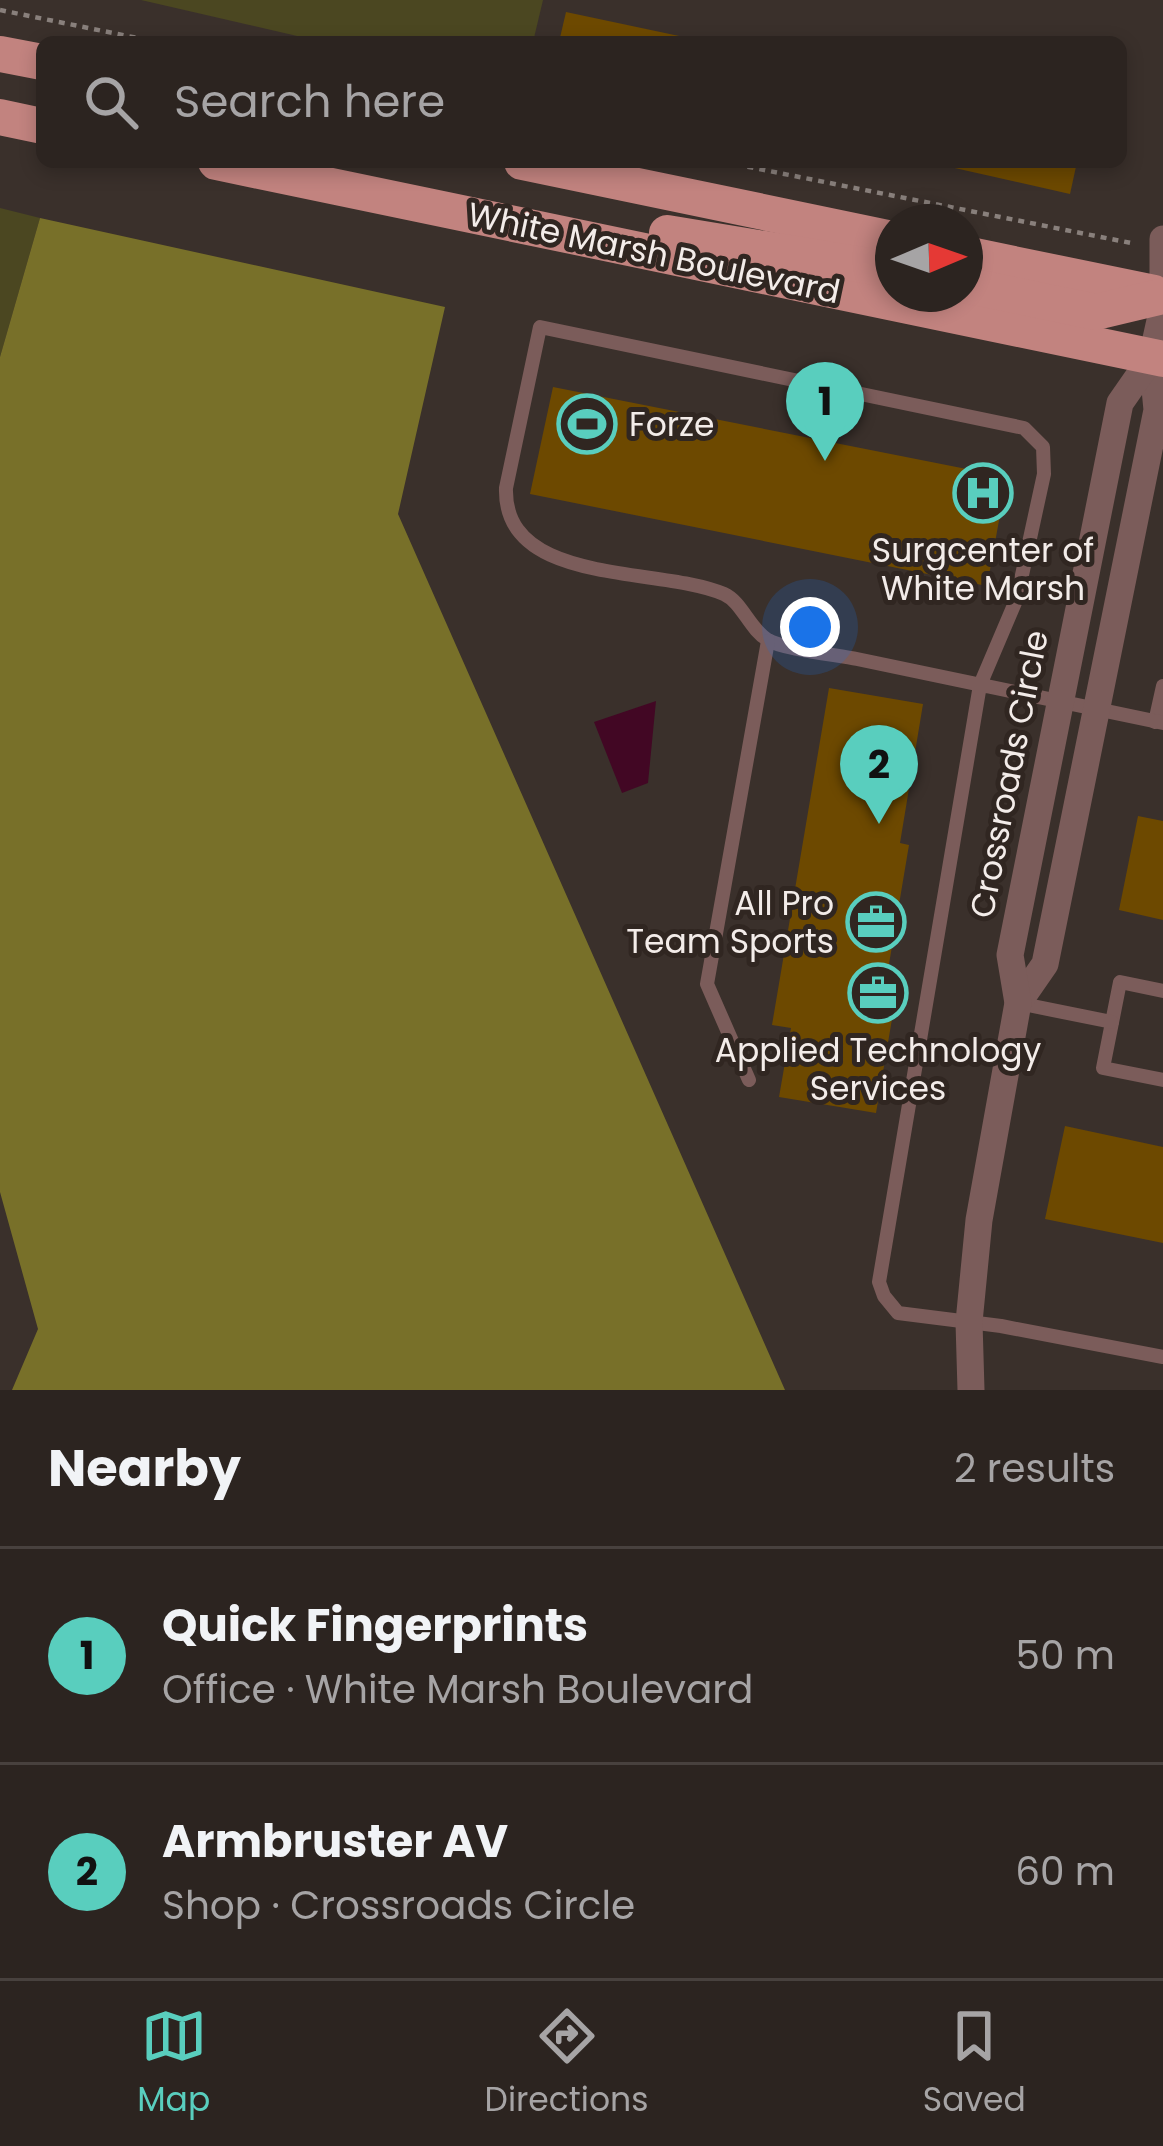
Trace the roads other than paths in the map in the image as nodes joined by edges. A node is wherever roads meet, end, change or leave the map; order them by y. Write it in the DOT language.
graph roads {
  1 [pos="0,54"];
  2 [pos="36,61"];
  3 [pos="0,117"];
  4 [pos="36,125"];
  5 [pos="245,168"];
  6 [pos="551,168"];
  7 [pos="496,220"];
  8 [pos="875,235"];
  9 [pos="1163,239"];
  10 [pos="983,258"];
  11 [pos="875,267"];
  12 [pos="1163,274"];
  13 [pos="983,289"];
  14 [pos="1163,296"];
  15 [pos="1163,308"];
  16 [pos="1160,357"];
  17 [pos="768,640"];
  18 [pos="980,685"];
  19 [pos="1163,686"];
  20 [pos="1060,702"];
  21 [pos="1096,710"];
  22 [pos="1159,723"];
  23 [pos="1163,991"];
  24 [pos="1018,1003"];
  25 [pos="1112,1022"];
  26 [pos="749,1080"];
  27 [pos="1163,1080"];
  28 [pos="969,1322"];
  29 [pos="1163,1357"];
  30 [pos="971,1390"];
  1 -- 2 [label="main road"];
  3 -- 4 [label="main road"];
  5 -- 7 [label="main road, White Marsh Boulevard"];
  6 -- 8 [label="main road, White Marsh Boulevard"];
  7 -- 11 [label="main road"];
  7 -- 16 [label="main road, White Marsh Boulevard"];
  9 -- 12 [label="street"];
  10 -- 14 [label="main road"];
  13 -- 14 [label="main road"];
  15 -- 16 [label="street, Crossroads Circle"];
  16 -- 20 [label="street, Crossroads Circle"];
  16 -- 21 [label="street, Crossroads Circle"];
  17 -- 18 [label="lane"];
  17 -- 18 [label="lane"];
  17 -- 26 [label="lane"];
  18 -- 20 [label="lane"];
  18 -- 28 [label="lane"];
  19 -- 22 [label="lane"];
  20 -- 21 [label="lane"];
  20 -- 24 [label="street, Crossroads Circle"];
  21 -- 22 [label="lane"];
  21 -- 24 [label="street, Crossroads Circle"];
  23 -- 25 [label="lane"];
  24 -- 25 [label="lane"];
  24 -- 28 [label="street, Crossroads Circle"];
  25 -- 27 [label="lane"];
  28 -- 29 [label="lane"];
  28 -- 30 [label="street, Crossroads Circle"];
}
